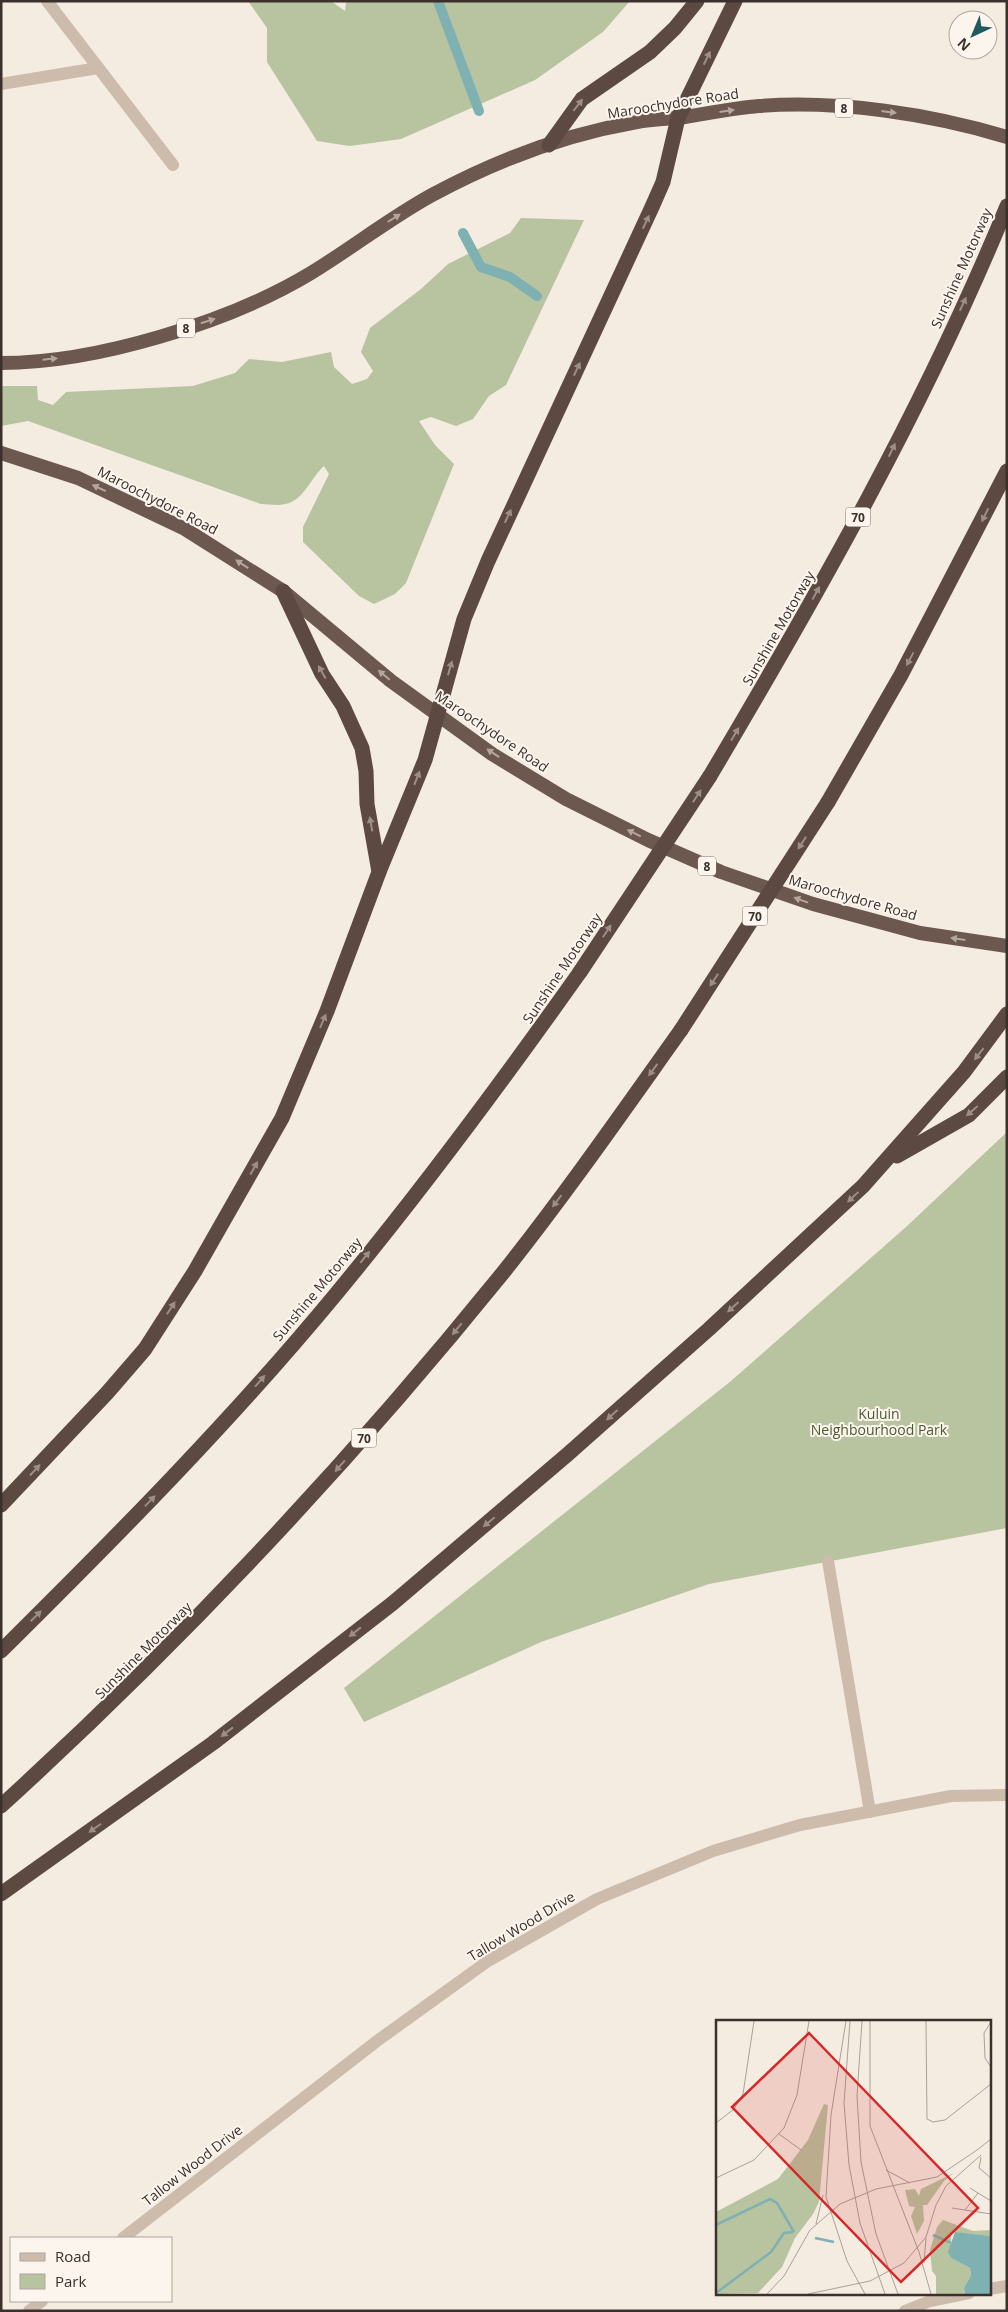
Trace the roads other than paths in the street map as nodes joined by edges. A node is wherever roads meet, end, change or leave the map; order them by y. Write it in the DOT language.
graph roads {
  1 [pos="47,1"];
  2 [pos="697,1"];
  3 [pos="735,1"];
  4 [pos="98,68"];
  5 [pos="1,84"];
  6 [pos="678,118"];
  7 [pos="1007,137"];
  8 [pos="549,145"];
  9 [pos="173,165"];
  10 [pos="1007,206"];
  11 [pos="1,363"];
  12 [pos="1,453"];
  13 [pos="1007,472"];
  14 [pos="282,591"];
  15 [pos="437,714"];
  16 [pos="379,872"];
  17 [pos="1007,946"];
  18 [pos="1007,1014"];
  19 [pos="1007,1077"];
  20 [pos="886,1162"];
  21 [pos="1,1505"];
  22 [pos="828,1561"];
  23 [pos="1,1651"];
  24 [pos="1007,1795"];
  25 [pos="1,1806"];
  26 [pos="870,1812"];
  27 [pos="1,1894"];
  28 [pos="124,2237"];
  29 [pos="1007,2286"];
  30 [pos="990,2289"];
  31 [pos="964,2294"];
  32 [pos="41,2302"];
  33 [pos="29,2311"];
  34 [pos="905,2311"];
  1 -- 4 [label="street"];
  8 -- 2 [label="highway, one-way"];
  6 -- 3 [label="highway, one-way"];
  4 -- 5 [label="street"];
  4 -- 9 [label="street"];
  6 -- 7 [label="highway, Maroochydore Road / 8, one-way"];
  6 -- 8 [label="highway, Maroochydore Road / 8"];
  15 -- 6 [label="highway, one-way"];
  11 -- 8 [label="highway, Maroochydore Road / 8, one-way"];
  23 -- 10 [label="highway, Sunshine Motorway / 70, one-way, bridge"];
  14 -- 12 [label="highway, Maroochydore Road / 8, one-way"];
  13 -- 25 [label="highway, Sunshine Motorway / 70, one-way, bridge"];
  15 -- 14 [label="highway, Maroochydore Road / 8, one-way"];
  16 -- 14 [label="highway, one-way"];
  16 -- 15 [label="highway, one-way"];
  17 -- 15 [label="highway, Maroochydore Road / 8, one-way"];
  21 -- 16 [label="highway, one-way"];
  18 -- 20 [label="highway, one-way"];
  19 -- 20 [label="highway, one-way"];
  20 -- 27 [label="highway, one-way"];
  22 -- 26 [label="street"];
  24 -- 26 [label="street, Tallow Wood Drive"];
  26 -- 28 [label="street, Tallow Wood Drive"];
  29 -- 30 [label="street"];
  31 -- 34 [label="street"];
  32 -- 33 [label="street"];
}
